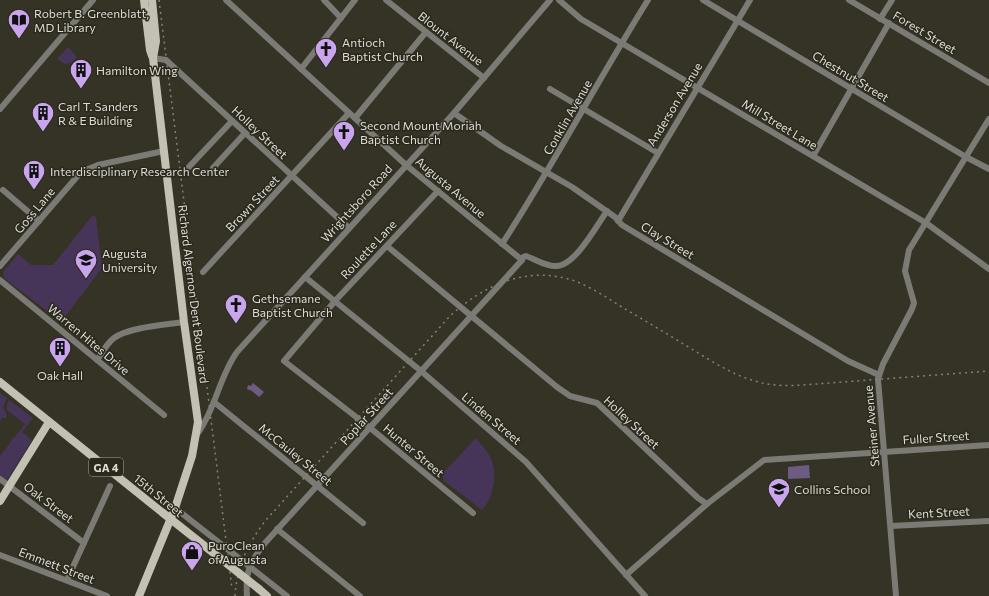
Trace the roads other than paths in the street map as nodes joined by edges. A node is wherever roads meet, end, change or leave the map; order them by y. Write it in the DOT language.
graph roads {
  1 [pos="93,0"];
  2 [pos="144,0"];
  3 [pos="152,0"];
  4 [pos="324,0"];
  5 [pos="355,0"];
  6 [pos="386,0"];
  7 [pos="550,0"];
  8 [pos="559,0"];
  9 [pos="648,0"];
  10 [pos="703,0"];
  11 [pos="750,0"];
  12 [pos="849,0"];
  13 [pos="892,0"];
  14 [pos="231,1"];
  15 [pos="341,18"];
  16 [pos="880,18"];
  17 [pos="738,21"];
  18 [pos="889,23"];
  19 [pos="426,32"];
  20 [pos="622,43"];
  21 [pos="154,58"];
  22 [pos="301,70"];
  23 [pos="484,78"];
  24 [pos="989,84"];
  25 [pos="697,87"];
  26 [pos="550,89"];
  27 [pos="852,89"];
  28 [pos="0,109"];
  29 [pos="583,109"];
  30 [pos="349,113"];
  31 [pos="454,113"];
  32 [pos="355,118"];
  33 [pos="989,118"];
  34 [pos="232,121"];
  35 [pos="245,133"];
  36 [pos="164,151"];
  37 [pos="658,153"];
  38 [pos="813,156"];
  39 [pos="966,157"];
  40 [pos="406,165"];
  41 [pos="213,168"];
  42 [pos="187,169"];
  43 [pos="989,169"];
  44 [pos="547,173"];
  45 [pos="291,176"];
  46 [pos="3,190"];
  47 [pos="438,191"];
  48 [pos="607,210"];
  49 [pos="39,221"];
  50 [pos="618,221"];
  51 [pos="926,224"];
  52 [pos="349,228"];
  53 [pos="502,244"];
  54 [pos="387,246"];
  55 [pos="522,260"];
  56 [pos="0,266"];
  57 [pos="989,269"];
  58 [pos="203,272"];
  59 [pos="305,277"];
  60 [pos="0,280"];
  61 [pos="335,301"];
  62 [pos="471,315"];
  63 [pos="184,322"];
  64 [pos="97,360"];
  65 [pos="284,361"];
  66 [pos="421,372"];
  67 [pos="879,375"];
  68 [pos="0,382"];
  69 [pos="214,402"];
  70 [pos="164,415"];
  71 [pos="49,422"];
  72 [pos="369,427"];
  73 [pos="197,435"];
  74 [pos="989,445"];
  75 [pos="884,452"];
  76 [pos="0,479"];
  77 [pos="9,486"];
  78 [pos="110,486"];
  79 [pos="318,486"];
  80 [pos="0,501"];
  81 [pos="707,504"];
  82 [pos="175,508"];
  83 [pos="472,513"];
  84 [pos="989,521"];
  85 [pos="363,523"];
  86 [pos="891,526"];
  87 [pos="278,529"];
  88 [pos="84,543"];
  89 [pos="0,555"];
  90 [pos="249,566"];
  91 [pos="626,574"];
  92 [pos="67,580"];
  93 [pos="107,596"];
  94 [pos="139,596"];
  95 [pos="246,596"];
  96 [pos="267,596"];
  97 [pos="287,596"];
  98 [pos="360,596"];
  99 [pos="645,596"];
  100 [pos="896,596"];
  1 -- 28 [label="street"];
  2 -- 21 [label="main road"];
  3 -- 21 [label="main road"];
  4 -- 15 [label="street"];
  5 -- 15 [label="street"];
  6 -- 19 [label="street, Blount Avenue"];
  7 -- 23 [label="street, Wrightsboro Road"];
  8 -- 20 [label="street, Mill Street Lane"];
  9 -- 20 [label="street, Conklin Avenue"];
  10 -- 17 [label="street, Chestnut Street"];
  11 -- 17 [label="street, Anderson Avenue"];
  12 -- 16 [label="street, Forest Street"];
  13 -- 16 [label="street"];
  14 -- 22 [label="street, Augusta Avenue"];
  15 -- 22 [label="street"];
  16 -- 18 [label="street, Forest Street"];
  17 -- 25 [label="street, Anderson Avenue"];
  17 -- 27 [label="street, Chestnut Street"];
  18 -- 24 [label="street, Forest Street"];
  18 -- 27 [label="street"];
  19 -- 23 [label="street, Blount Avenue"];
  19 -- 32 [label="street"];
  20 -- 25 [label="street, Mill Street Lane"];
  20 -- 29 [label="street, Conklin Avenue"];
  21 -- 34 [label="street, Holley Street"];
  21 -- 36 [label="main road, Richard Algernon Dent Boulevard"];
  22 -- 30 [label="street, Augusta Avenue"];
  23 -- 31 [label="street, Wrightsboro Road"];
  25 -- 37 [label="street, Anderson Avenue"];
  25 -- 38 [label="street, Mill Street Lane"];
  26 -- 29 [label="street"];
  27 -- 38 [label="street"];
  27 -- 39 [label="street, Chestnut Street"];
  29 -- 37 [label="street"];
  29 -- 44 [label="street, Conklin Avenue"];
  30 -- 32 [label="street, Augusta Avenue"];
  30 -- 45 [label="street, Brown Street"];
  31 -- 40 [label="street, Wrightsboro Road"];
  31 -- 44 [label="street, Clay Street"];
  32 -- 40 [label="street, Augusta Avenue"];
  33 -- 39 [label="street, Steiner Avenue"];
  34 -- 35 [label="street, Holley Street"];
  34 -- 42 [label="street"];
  35 -- 41 [label="street"];
  35 -- 45 [label="street, Holley Street"];
  36 -- 49 [label="street, Goss Lane"];
  36 -- 63 [label="main road, Richard Algernon Dent Boulevard"];
  37 -- 50 [label="street, Anderson Avenue"];
  38 -- 51 [label="street, Mill Street Lane"];
  39 -- 43 [label="street, Chestnut Street"];
  39 -- 51 [label="street, Steiner Avenue"];
  40 -- 47 [label="street, Augusta Avenue"];
  40 -- 52 [label="street, Wrightsboro Road"];
  44 -- 48 [label="street, Clay Street"];
  44 -- 53 [label="street, Conklin Avenue"];
  45 -- 52 [label="street, Holley Street"];
  45 -- 58 [label="street, Brown Street"];
  46 -- 49 [label="street"];
  47 -- 53 [label="street, Augusta Avenue"];
  47 -- 54 [label="street, Roulette Lane"];
  48 -- 50 [label="street, Clay Street"];
  48 -- 55 [label="street"];
  49 -- 56 [label="street, Goss Lane"];
  50 -- 67 [label="street, Clay Street"];
  51 -- 57 [label="street, Mill Street Lane"];
  51 -- 67 [label="street, Steiner Avenue"];
  52 -- 59 [label="street, Wrightsboro Road"];
  53 -- 55 [label="street, Augusta Avenue"];
  54 -- 61 [label="street, Roulette Lane"];
  54 -- 62 [label="street, Holley Street"];
  55 -- 62 [label="street, Poplar Street"];
  59 -- 61 [label="street, Linden Street"];
  59 -- 69 [label="street, Wrightsboro Road"];
  60 -- 64 [label="street, Warren Hites Drive"];
  61 -- 65 [label="street, Roulette Lane"];
  61 -- 66 [label="street, Linden Street"];
  62 -- 66 [label="street, Poplar Street"];
  62 -- 81 [label="street, Holley Street"];
  63 -- 64 [label="street"];
  63 -- 73 [label="main road, Richard Algernon Dent Boulevard"];
  64 -- 70 [label="street, Warren Hites Drive"];
  65 -- 72 [label="street, Hunter Street"];
  66 -- 72 [label="street, Poplar Street"];
  66 -- 91 [label="street, Linden Street"];
  67 -- 75 [label="street, Steiner Avenue"];
  68 -- 71 [label="main road, 15th Street / GA 4"];
  69 -- 73 [label="street, Wrightsboro Road"];
  69 -- 79 [label="street, McCauley Street"];
  71 -- 77 [label="main road"];
  71 -- 96 [label="main road, 15th Street / GA 4, bridge"];
  72 -- 79 [label="street, Poplar Street"];
  72 -- 83 [label="street, Hunter Street"];
  73 -- 82 [label="main road, Wrightsboro Road"];
  74 -- 75 [label="street, Fuller Street"];
  75 -- 81 [label="street"];
  75 -- 86 [label="street, Steiner Avenue"];
  76 -- 77 [label="street, Oak Street"];
  77 -- 80 [label="main road"];
  77 -- 88 [label="street, Oak Street"];
  78 -- 88 [label="street"];
  79 -- 85 [label="street, McCauley Street"];
  79 -- 87 [label="street, Poplar Street"];
  81 -- 91 [label="street"];
  82 -- 90 [label="street"];
  82 -- 94 [label="main road, Wrightsboro Road"];
  84 -- 86 [label="street, Kent Street"];
  86 -- 100 [label="street, Steiner Avenue"];
  87 -- 90 [label="street, Poplar Street"];
  87 -- 98 [label="street"];
  88 -- 92 [label="street"];
  89 -- 92 [label="street, Emmett Street"];
  90 -- 95 [label="street, Poplar Street"];
  90 -- 97 [label="street"];
  91 -- 99 [label="street, Linden Street"];
  92 -- 93 [label="street, Emmett Street"];
}
